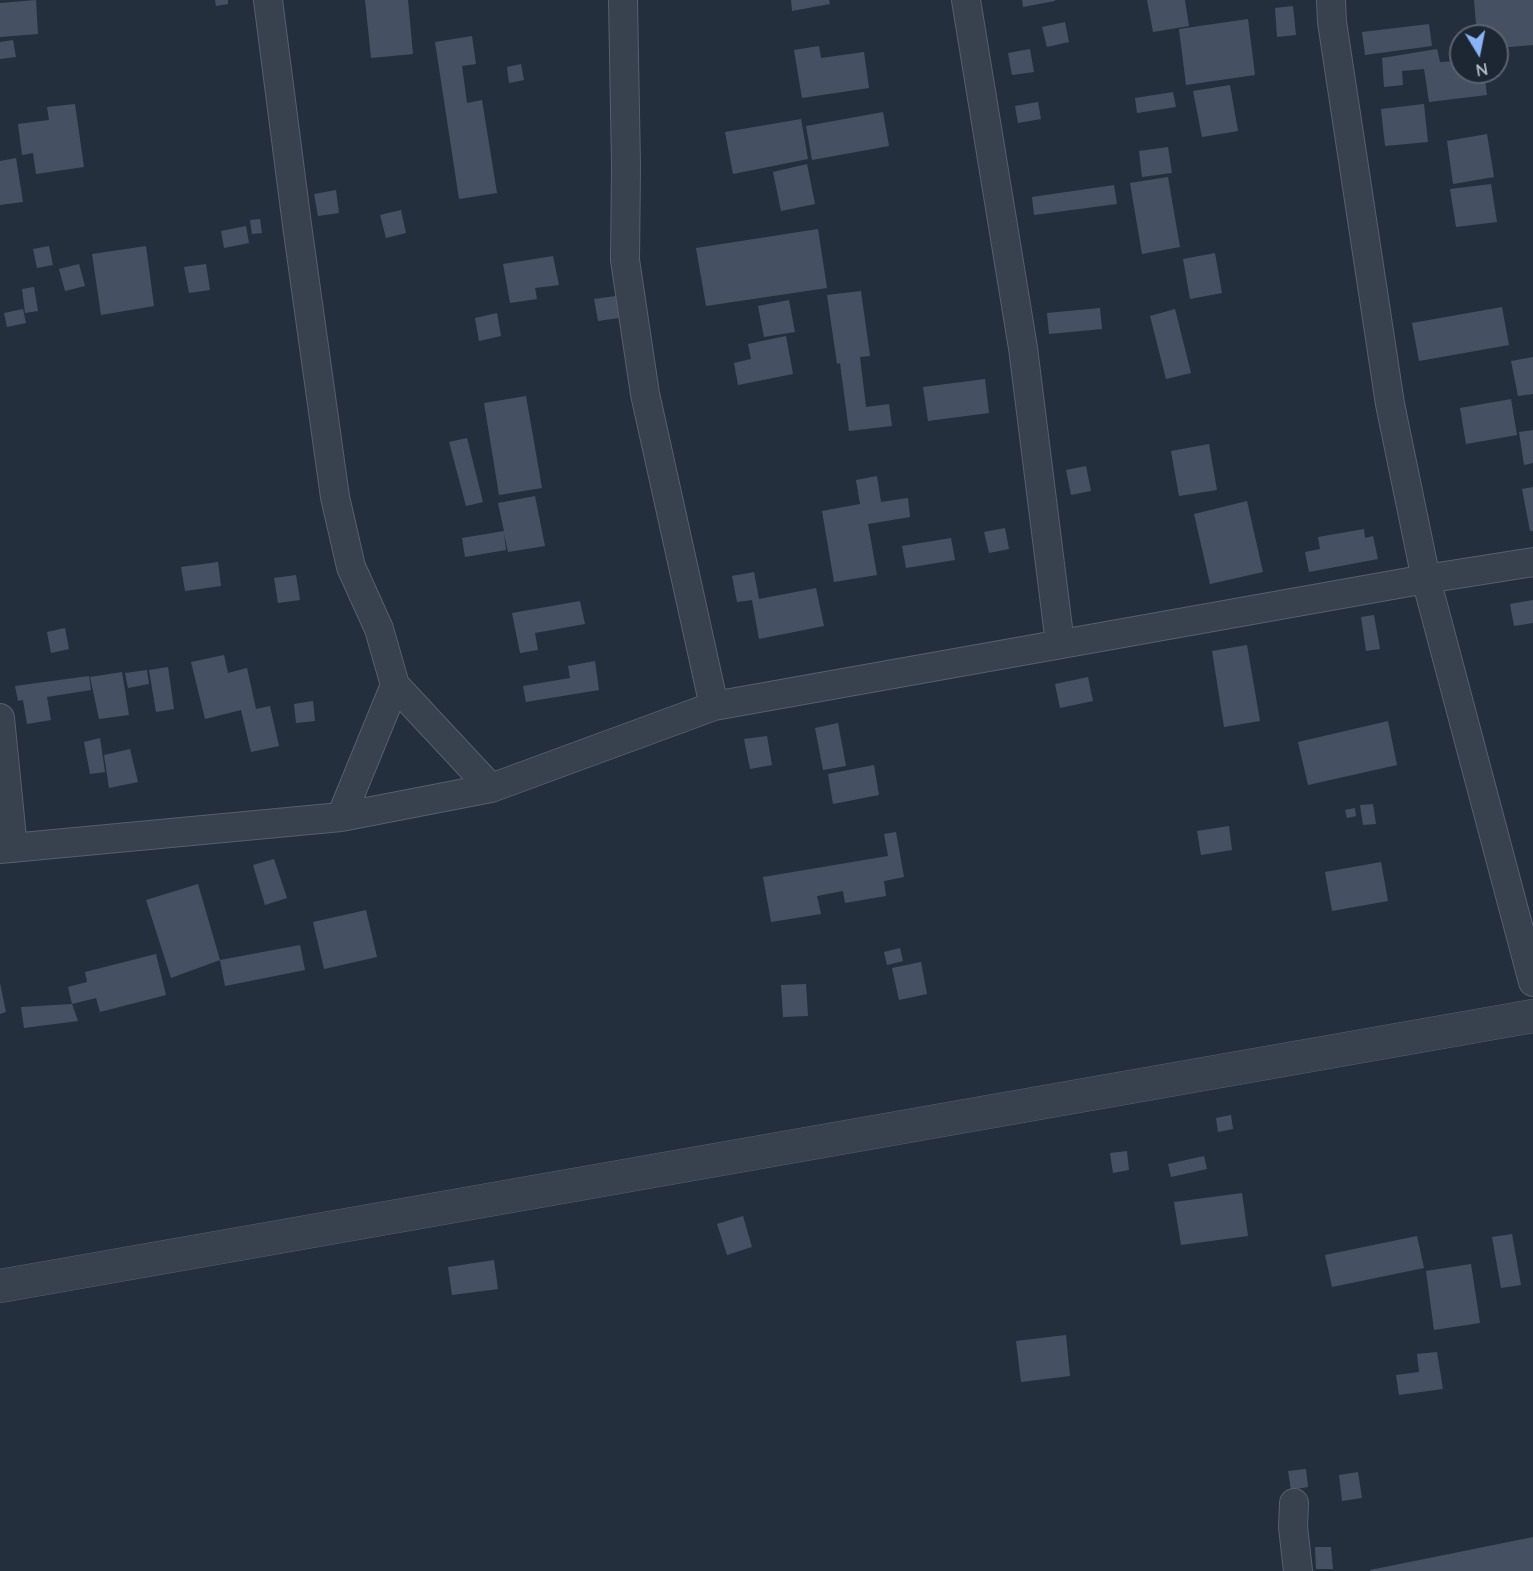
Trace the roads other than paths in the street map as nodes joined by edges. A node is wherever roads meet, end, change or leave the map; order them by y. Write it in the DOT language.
graph roads {
  1 [pos="268,0"];
  2 [pos="623,0"];
  3 [pos="966,0"];
  4 [pos="1331,0"];
  5 [pos="1533,562"];
  6 [pos="1426,579"];
  7 [pos="1060,644"];
  8 [pos="396,685"];
  9 [pos="714,706"];
  10 [pos="0,718"];
  11 [pos="491,788"];
  12 [pos="341,818"];
  13 [pos="6,849"];
  14 [pos="1533,982"];
  15 [pos="1533,1016"];
  16 [pos="0,1286"];
  17 [pos="1294,1503"];
  18 [pos="1298,1571"];
  1 -- 8 [label="street"];
  2 -- 9 [label="street"];
  3 -- 7 [label="street"];
  4 -- 6 [label="street"];
  5 -- 6 [label="street"];
  6 -- 7 [label="street"];
  6 -- 14 [label="street"];
  7 -- 9 [label="street"];
  8 -- 11 [label="street"];
  8 -- 12 [label="street"];
  9 -- 11 [label="street"];
  10 -- 13 [label="street"];
  11 -- 12 [label="street"];
  12 -- 13 [label="street"];
  15 -- 16 [label="street"];
  17 -- 18 [label="street"];
}
